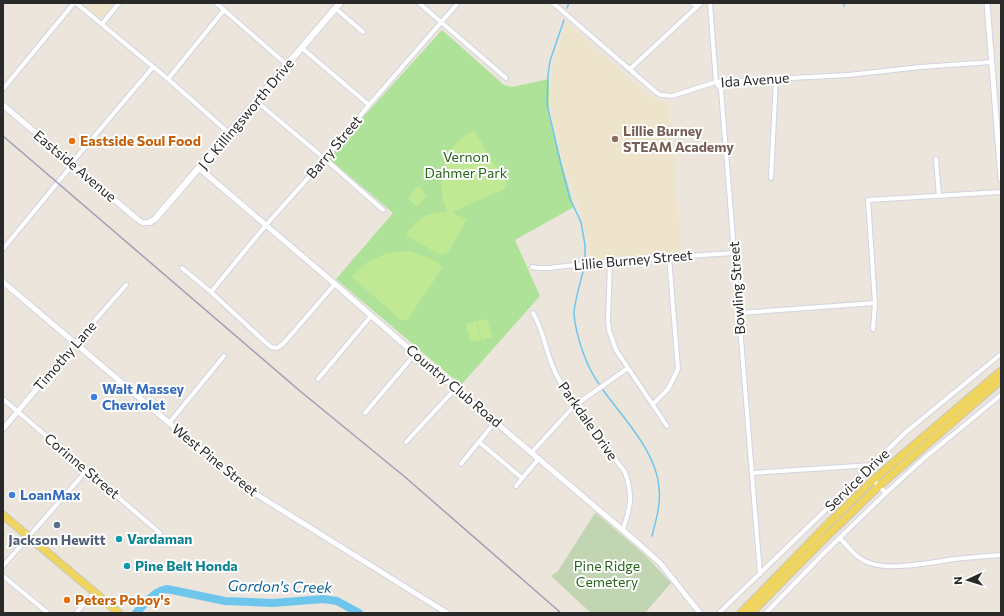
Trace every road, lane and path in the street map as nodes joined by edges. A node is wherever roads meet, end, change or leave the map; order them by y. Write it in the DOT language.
graph roads {
  1 [pos="75,3"];
  2 [pos="119,3"];
  3 [pos="216,3"];
  4 [pos="225,3"];
  5 [pos="419,3"];
  6 [pos="458,3"];
  7 [pos="553,3"];
  8 [pos="692,3"];
  9 [pos="701,3"];
  10 [pos="710,3"];
  11 [pos="987,3"];
  12 [pos="338,6"];
  13 [pos="697,7"];
  14 [pos="223,9"];
  15 [pos="441,22"];
  16 [pos="102,24"];
  17 [pos="363,32"];
  18 [pos="302,48"];
  19 [pos="992,62"];
  20 [pos="287,65"];
  21 [pos="153,67"];
  22 [pos="630,69"];
  23 [pos="506,78"];
  24 [pos="776,78"];
  25 [pos="168,80"];
  26 [pos="716,82"];
  27 [pos="3,89"];
  28 [pos="256,101"];
  29 [pos="3,105"];
  30 [pos="369,105"];
  31 [pos="229,133"];
  32 [pos="325,159"];
  33 [pos="936,159"];
  34 [pos="72,164"];
  35 [pos="199,168"];
  36 [pos="771,178"];
  37 [pos="1001,178"];
  38 [pos="1001,192"];
  39 [pos="939,196"];
  40 [pos="383,210"];
  41 [pos="150,222"];
  42 [pos="266,225"];
  43 [pos="3,249"];
  44 [pos="734,253"];
  45 [pos="670,257"];
  46 [pos="610,261"];
  47 [pos="532,267"];
  48 [pos="182,268"];
  49 [pos="3,282"];
  50 [pos="126,284"];
  51 [pos="335,284"];
  52 [pos="211,292"];
  53 [pos="875,303"];
  54 [pos="533,313"];
  55 [pos="738,313"];
  56 [pos="371,316"];
  57 [pos="873,329"];
  58 [pos="75,343"];
  59 [pos="415,354"];
  60 [pos="1001,354"];
  61 [pos="224,356"];
  62 [pos="628,368"];
  63 [pos="1001,371"];
  64 [pos="318,379"];
  65 [pos="1001,380"];
  66 [pos="456,388"];
  67 [pos="1001,395"];
  68 [pos="3,399"];
  69 [pos="653,404"];
  70 [pos="574,406"];
  71 [pos="18,411"];
  72 [pos="365,413"];
  73 [pos="495,422"];
  74 [pos="168,423"];
  75 [pos="667,426"];
  76 [pos="3,429"];
  77 [pos="406,442"];
  78 [pos="479,442"];
  79 [pos="532,452"];
  80 [pos="539,458"];
  81 [pos="461,464"];
  82 [pos="872,465"];
  83 [pos="87,470"];
  84 [pos="752,473"];
  85 [pos="522,478"];
  86 [pos="876,483"];
  87 [pos="516,486"];
  88 [pos="886,493"];
  89 [pos="3,515"];
  90 [pos="623,530"];
  91 [pos="160,533"];
  92 [pos="28,536"];
  93 [pos="840,538"];
  94 [pos="1001,555"];
  95 [pos="3,566"];
  96 [pos="760,574"];
  97 [pos="3,576"];
  98 [pos="94,592"];
  99 [pos="48,613"];
  100 [pos="76,613"];
  101 [pos="119,613"];
  102 [pos="446,613"];
  103 [pos="700,613"];
  104 [pos="719,613"];
  105 [pos="741,613"];
  106 [pos="751,613"];
  107 [pos="766,613"];
  1 -- 16 [label="street"];
  1 -- 27 [label="street"];
  2 -- 16 [label="street"];
  3 -- 14 [label="street"];
  4 -- 14 [label="street"];
  5 -- 15 [label="street"];
  6 -- 15 [label="street, Barry Street"];
  7 -- 22 [label="street, Ida Avenue"];
  8 -- 13 [label="street"];
  9 -- 13 [label="street"];
  10 -- 26 [label="street, Bowling Street"];
  11 -- 19 [label="street"];
  12 -- 17 [label="street"];
  12 -- 18 [label="main road, J C Killingsworth Drive"];
  13 -- 22 [label="street"];
  14 -- 20 [label="street"];
  14 -- 25 [label="street"];
  15 -- 23 [label="street"];
  15 -- 30 [label="street, Barry Street"];
  16 -- 21 [label="street"];
  18 -- 20 [label="main road, J C Killingsworth Drive"];
  18 -- 30 [label="street"];
  19 -- 24 [label="street, Ida Avenue"];
  19 -- 37 [label="street"];
  20 -- 28 [label="main road, J C Killingsworth Drive"];
  21 -- 25 [label="street"];
  21 -- 34 [label="street"];
  22 -- 26 [label="street, Ida Avenue"];
  24 -- 26 [label="street, Ida Avenue"];
  24 -- 36 [label="street"];
  25 -- 31 [label="street"];
  26 -- 44 [label="street, Bowling Street"];
  28 -- 31 [label="main road, J C Killingsworth Drive"];
  28 -- 32 [label="street"];
  29 -- 34 [label="street, Eastside Avenue"];
  30 -- 32 [label="street, Barry Street"];
  31 -- 35 [label="main road, J C Killingsworth Drive"];
  32 -- 40 [label="street"];
  32 -- 42 [label="street, Barry Street"];
  33 -- 39 [label="street"];
  34 -- 41 [label="street, Eastside Avenue"];
  34 -- 43 [label="street"];
  35 -- 41 [label="main road, J C Killingsworth Drive"];
  35 -- 42 [label="street, Country Club Road"];
  38 -- 39 [label="street"];
  39 -- 53 [label="street"];
  42 -- 51 [label="street, Country Club Road"];
  42 -- 52 [label="street, Barry Street"];
  44 -- 45 [label="street, Lillie Burney Street"];
  44 -- 55 [label="street, Bowling Street"];
  45 -- 46 [label="street, Lillie Burney Street"];
  45 -- 69 [label="street"];
  46 -- 47 [label="street, Lillie Burney Street"];
  46 -- 62 [label="street"];
  48 -- 52 [label="street"];
  49 -- 58 [label="street, West Pine Street"];
  50 -- 58 [label="street, Timothy Lane"];
  51 -- 52 [label="street"];
  51 -- 56 [label="street, Country Club Road"];
  53 -- 55 [label="street"];
  53 -- 57 [label="street"];
  54 -- 70 [label="street, Parkdale Drive"];
  55 -- 84 [label="street, Bowling Street"];
  56 -- 59 [label="street, Country Club Road"];
  56 -- 64 [label="street"];
  58 -- 71 [label="street, Timothy Lane"];
  58 -- 74 [label="street, West Pine Street"];
  59 -- 66 [label="street, Country Club Road"];
  59 -- 72 [label="street"];
  60 -- 82 [label="street, Service Drive"];
  61 -- 74 [label="street"];
  62 -- 69 [label="street"];
  62 -- 70 [label="street"];
  63 -- 86 [label="main road"];
  65 -- 86 [label="main road"];
  66 -- 73 [label="street, Country Club Road"];
  66 -- 77 [label="street"];
  67 -- 88 [label="street"];
  68 -- 71 [label="street, Corinne Street"];
  69 -- 75 [label="street"];
  70 -- 79 [label="street"];
  70 -- 90 [label="street, Parkdale Drive"];
  71 -- 76 [label="street, Timothy Lane"];
  71 -- 83 [label="street, Corinne Street"];
  73 -- 78 [label="street"];
  73 -- 79 [label="street, Country Club Road"];
  74 -- 102 [label="street, West Pine Street"];
  78 -- 81 [label="street"];
  78 -- 85 [label="street"];
  79 -- 80 [label="street, Country Club Road"];
  80 -- 85 [label="street"];
  80 -- 90 [label="street, Country Club Road"];
  82 -- 84 [label="street"];
  82 -- 96 [label="street, Service Drive"];
  83 -- 91 [label="street, Corinne Street"];
  83 -- 92 [label="street"];
  84 -- 96 [label="street, Bowling Street"];
  85 -- 87 [label="street"];
  86 -- 88 [label="street"];
  86 -- 105 [label="main road"];
  86 -- 106 [label="main road"];
  88 -- 93 [label="street"];
  89 -- 92 [label="main road"];
  90 -- 103 [label="street, Country Club Road"];
  92 -- 95 [label="street"];
  92 -- 98 [label="main road"];
  93 -- 94 [label="street"];
  93 -- 107 [label="street"];
  96 -- 104 [label="street, Service Drive"];
  97 -- 99 [label="street"];
  98 -- 100 [label="street"];
  98 -- 101 [label="main road"];
}
